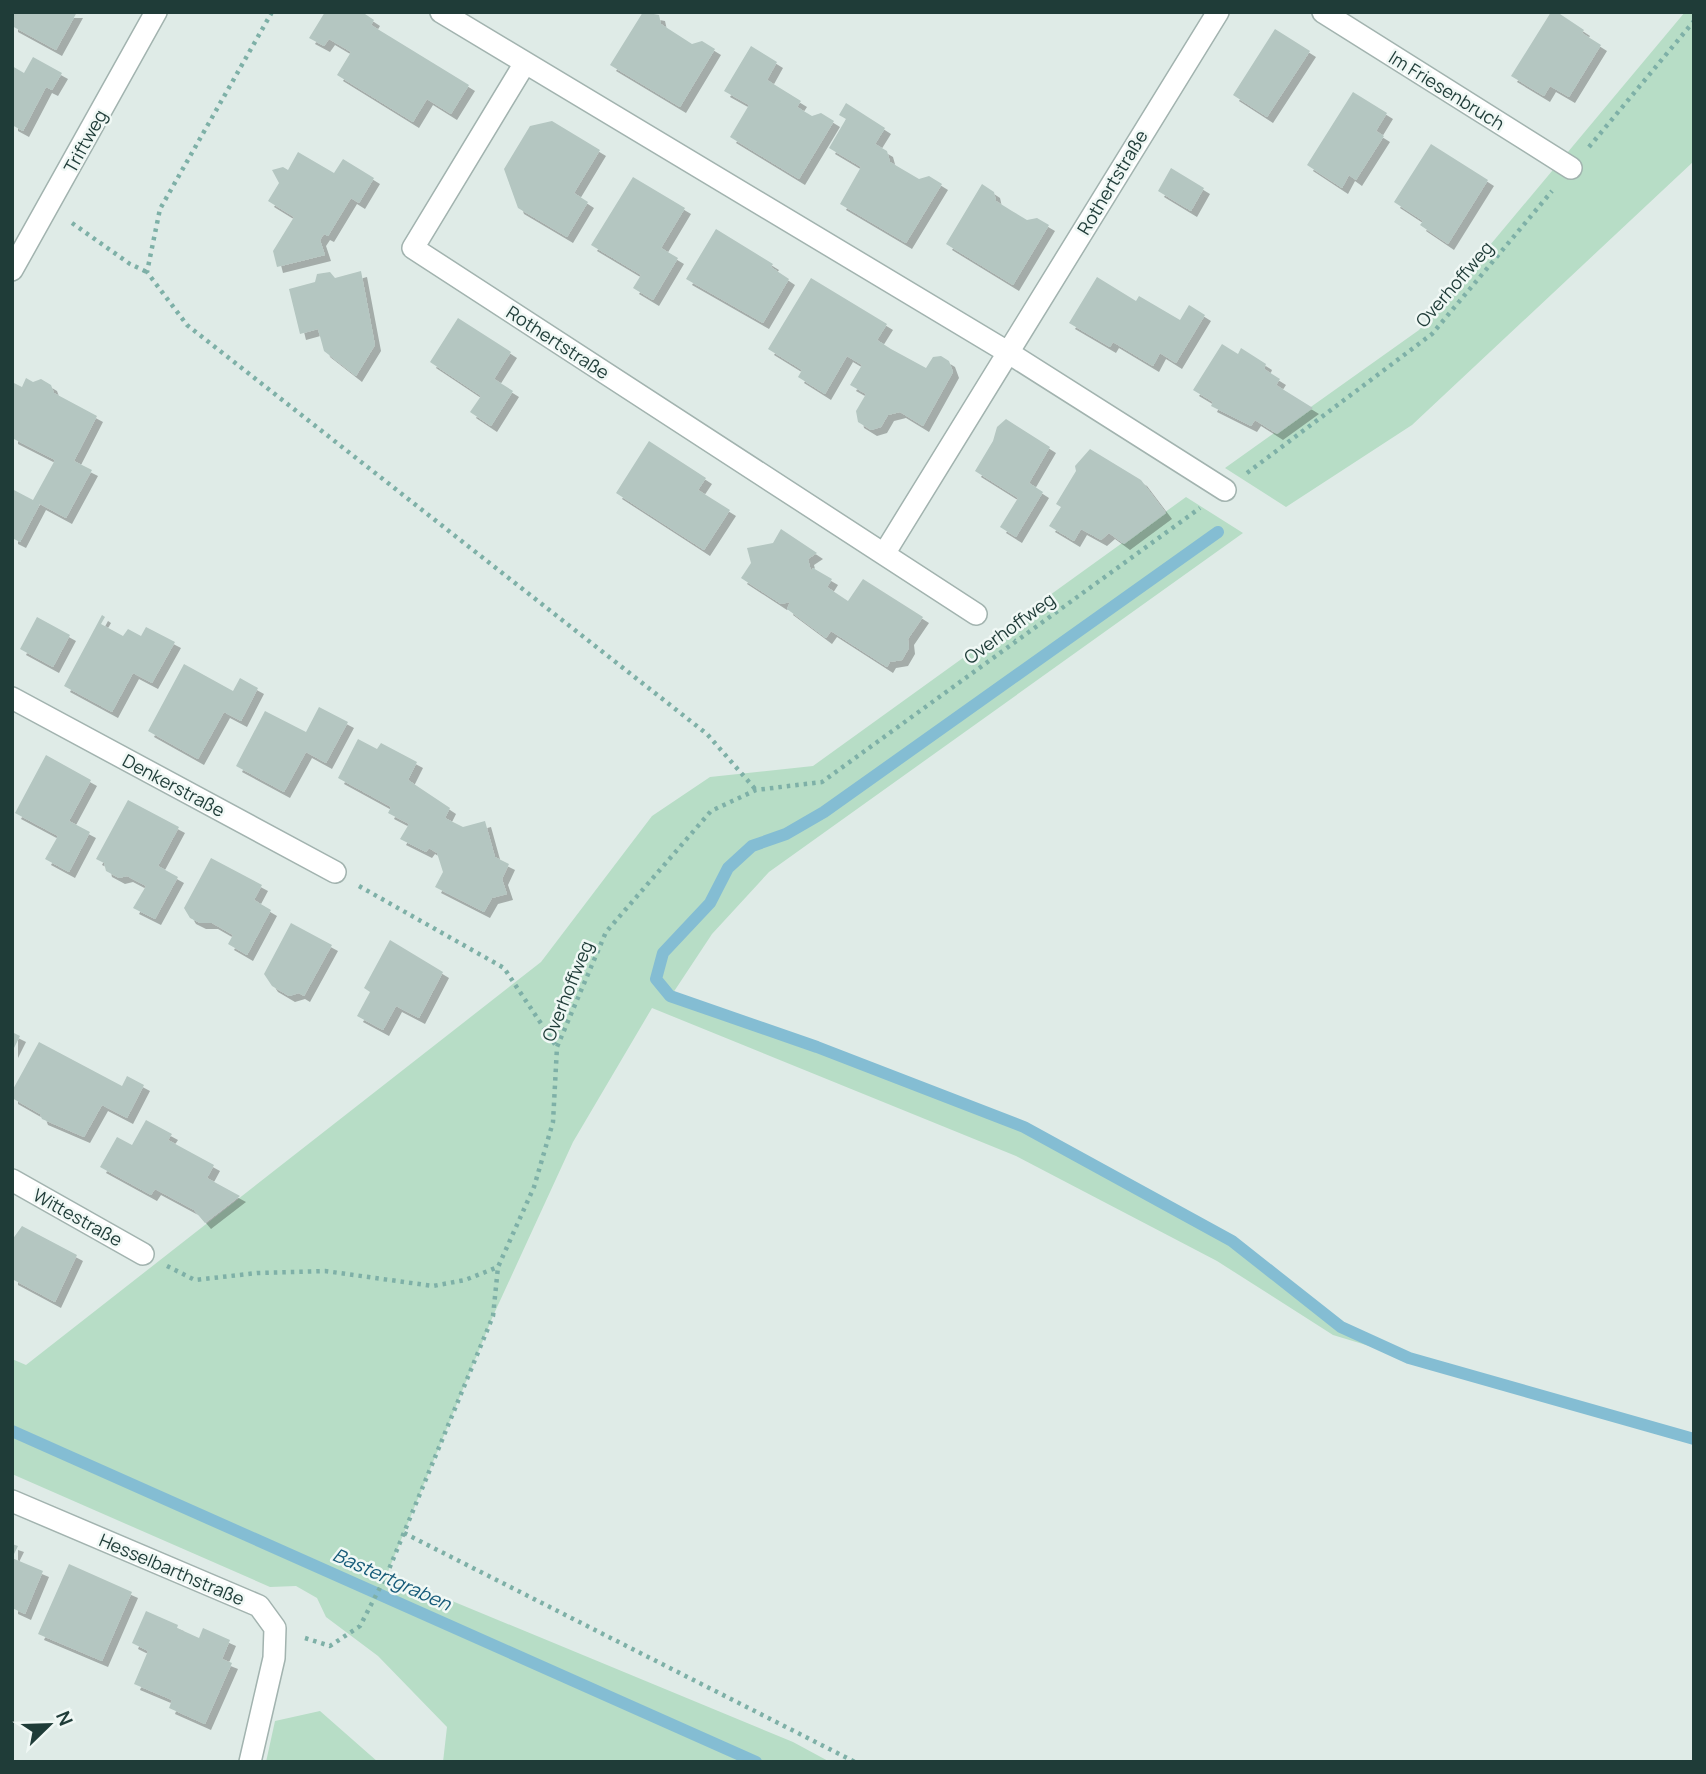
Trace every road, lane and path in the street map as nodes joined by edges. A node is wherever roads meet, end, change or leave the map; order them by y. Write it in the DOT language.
graph roads {
  1 [pos="156,12"];
  2 [pos="272,12"];
  3 [pos="441,12"];
  4 [pos="1218,12"];
  5 [pos="1323,12"];
  6 [pos="1694,21"];
  7 [pos="525,63"];
  8 [pos="1571,168"];
  9 [pos="49,206"];
  10 [pos="12,270"];
  11 [pos="148,272"];
  12 [pos="1009,353"];
  13 [pos="1225,490"];
  14 [pos="884,554"];
  15 [pos="976,614"];
  16 [pos="12,698"];
  17 [pos="756,790"];
  18 [pos="335,872"];
  19 [pos="557,1047"];
  20 [pos="12,1180"];
  21 [pos="143,1254"];
  22 [pos="498,1267"];
  23 [pos="12,1501"];
  24 [pos="404,1533"];
  25 [pos="275,1628"];
  26 [pos="250,1762"];
  27 [pos="855,1762"];
  1 -- 9 [label="street, Triftweg"];
  2 -- 11 [label="path"];
  3 -- 7 [label="street"];
  4 -- 12 [label="street, Rothertstraße"];
  5 -- 8 [label="street, Im Friesenbruch"];
  6 -- 8 [label="path, Overhoffweg"];
  7 -- 12 [label="street"];
  7 -- 14 [label="street, Rothertstraße"];
  8 -- 13 [label="path, Overhoffweg"];
  9 -- 10 [label="street, Triftweg"];
  9 -- 11 [label="path"];
  11 -- 17 [label="path"];
  12 -- 13 [label="street"];
  12 -- 14 [label="street, Rothertstraße"];
  13 -- 17 [label="path, Overhoffweg"];
  14 -- 15 [label="street, Rothertstraße"];
  16 -- 18 [label="street, Denkerstraße"];
  17 -- 19 [label="path, Overhoffweg"];
  18 -- 19 [label="path"];
  19 -- 22 [label="path, Overhoffweg"];
  20 -- 21 [label="street, Wittestraße"];
  21 -- 22 [label="path"];
  22 -- 24 [label="path, Overhoffweg"];
  23 -- 25 [label="street, Hesselbarthstraße"];
  24 -- 25 [label="path, Overhoffweg"];
  24 -- 27 [label="path"];
  25 -- 26 [label="street"];
}
